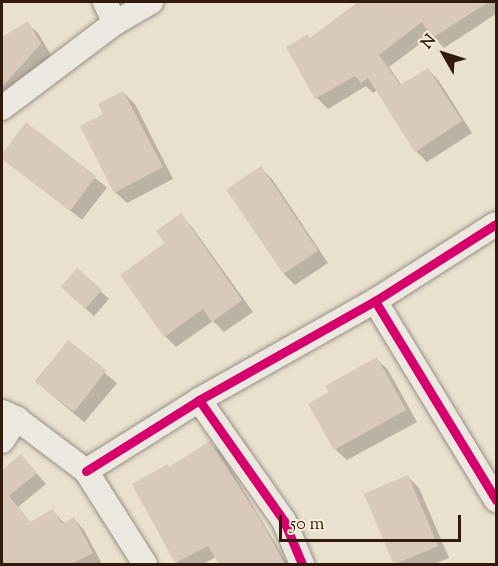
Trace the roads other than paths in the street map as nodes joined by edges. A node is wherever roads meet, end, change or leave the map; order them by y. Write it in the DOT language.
graph roads {
  1 [pos="105,2"];
  2 [pos="151,2"];
  3 [pos="115,23"];
  4 [pos="2,108"];
  5 [pos="496,224"];
  6 [pos="375,301"];
  7 [pos="199,400"];
  8 [pos="9,416"];
  9 [pos="2,441"];
  10 [pos="86,471"];
  11 [pos="496,500"];
  12 [pos="145,564"];
  13 [pos="302,564"];
  1 -- 3 [label="street"];
  2 -- 3 [label="street"];
  3 -- 4 [label="street"];
  5 -- 6 [label="street"];
  6 -- 7 [label="street"];
  6 -- 11 [label="street"];
  7 -- 10 [label="street"];
  7 -- 13 [label="street"];
  8 -- 9 [label="street"];
  8 -- 10 [label="street"];
  10 -- 12 [label="street"];
}
